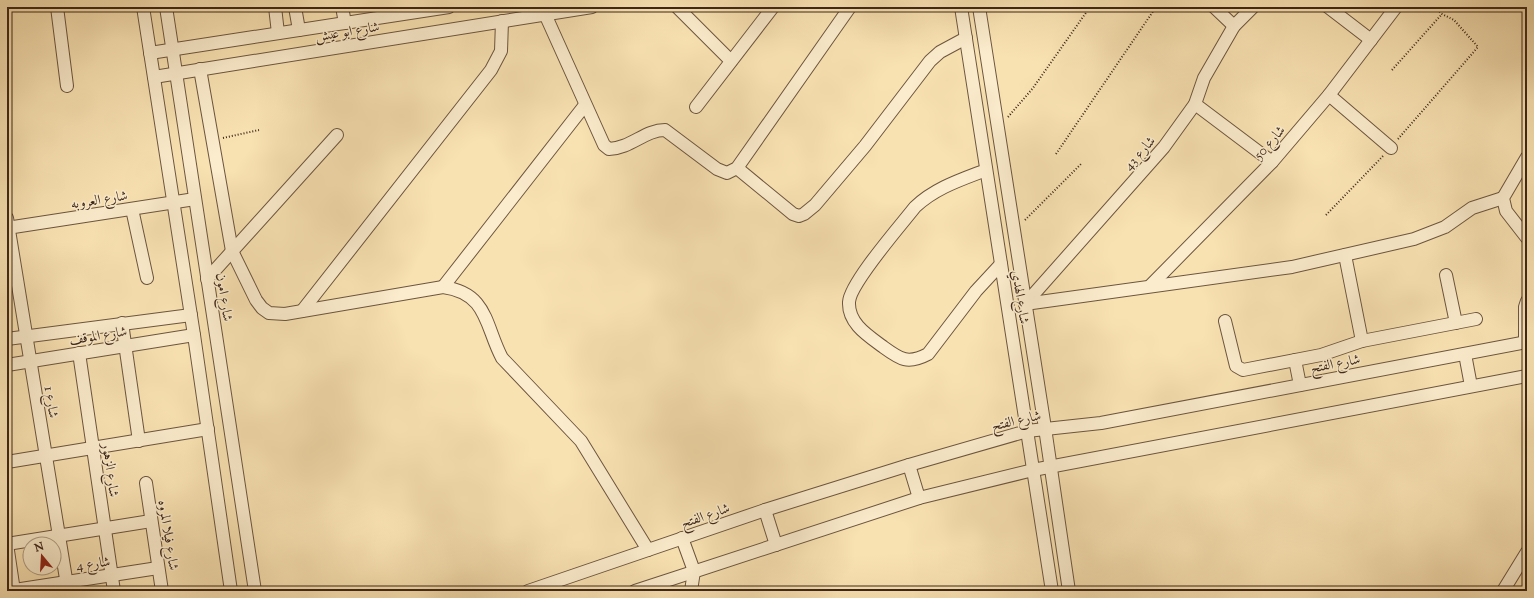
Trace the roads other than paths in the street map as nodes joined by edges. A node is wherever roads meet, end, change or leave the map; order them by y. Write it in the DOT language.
graph roads {
  1 [pos="57,7"];
  2 [pos="143,7"];
  3 [pos="166,7"];
  4 [pos="275,7"];
  5 [pos="295,7"];
  6 [pos="342,7"];
  7 [pos="448,7"];
  8 [pos="592,7"];
  9 [pos="678,7"];
  10 [pos="772,7"];
  11 [pos="850,7"];
  12 [pos="961,7"];
  13 [pos="979,7"];
  14 [pos="1214,7"];
  15 [pos="1253,7"];
  16 [pos="1328,7"];
  17 [pos="1396,7"];
  18 [pos="431,8"];
  19 [pos="387,12"];
  20 [pos="525,12"];
  21 [pos="545,14"];
  22 [pos="502,21"];
  23 [pos="345,23"];
  24 [pos="1234,26"];
  25 [pos="298,30"];
  26 [pos="278,33"];
  27 [pos="966,38"];
  28 [pos="1371,40"];
  29 [pos="172,49"];
  30 [pos="150,53"];
  31 [pos="731,62"];
  32 [pos="200,70"];
  33 [pos="176,73"];
  34 [pos="154,77"];
  35 [pos="67,86"];
  36 [pos="1329,95"];
  37 [pos="1195,104"];
  38 [pos="585,105"];
  39 [pos="696,107"];
  40 [pos="337,135"];
  41 [pos="1391,148"];
  42 [pos="1527,157"];
  43 [pos="1272,162"];
  44 [pos="737,168"];
  45 [pos="986,170"];
  46 [pos="1503,198"];
  47 [pos="195,199"];
  48 [pos="174,202"];
  49 [pos="132,209"];
  50 [pos="8,225"];
  51 [pos="1527,238"];
  52 [pos="232,251"];
  53 [pos="1346,255"];
  54 [pos="1001,264"];
  55 [pos="11,274"];
  56 [pos="1446,275"];
  57 [pos="147,278"];
  58 [pos="207,279"];
  59 [pos="1151,285"];
  60 [pos="443,287"];
  61 [pos="1527,301"];
  62 [pos="1026,304"];
  63 [pos="302,311"];
  64 [pos="191,315"];
  65 [pos="1476,319"];
  66 [pos="1225,321"];
  67 [pos="1456,322"];
  68 [pos="122,323"];
  69 [pos="194,335"];
  70 [pos="26,336"];
  71 [pos="7,339"];
  72 [pos="1362,341"];
  73 [pos="1526,342"];
  74 [pos="125,346"];
  75 [pos="79,353"];
  76 [pos="1465,354"];
  77 [pos="1295,360"];
  78 [pos="30,361"];
  79 [pos="7,365"];
  80 [pos="1527,376"];
  81 [pos="1300,385"];
  82 [pos="1471,386"];
  83 [pos="1045,428"];
  84 [pos="208,429"];
  85 [pos="1027,431"];
  86 [pos="139,440"];
  87 [pos="93,448"];
  88 [pos="46,456"];
  89 [pos="7,462"];
  90 [pos="909,465"];
  91 [pos="1050,466"];
  92 [pos="1033,470"];
  93 [pos="146,483"];
  94 [pos="919,498"];
  95 [pos="765,510"];
  96 [pos="151,521"];
  97 [pos="104,528"];
  98 [pos="59,535"];
  99 [pos="682,538"];
  100 [pos="7,544"];
  101 [pos="776,544"];
  102 [pos="648,550"];
  103 [pos="1527,552"];
  104 [pos="158,568"];
  105 [pos="694,571"];
  106 [pos="112,575"];
  107 [pos="67,586"];
  108 [pos="12,591"];
  109 [pos="114,591"];
  110 [pos="162,591"];
  111 [pos="231,591"];
  112 [pos="255,591"];
  113 [pos="528,591"];
  114 [pos="636,591"];
  115 [pos="691,591"];
  116 [pos="1052,591"];
  117 [pos="1069,591"];
  118 [pos="1503,591"];
  1 -- 35 [label="street"];
  2 -- 30 [label="street"];
  3 -- 29 [label="street, شارع امون"];
  4 -- 26 [label="street"];
  5 -- 25 [label="street"];
  6 -- 23 [label="street"];
  7 -- 18 [label="street, شارع ابو عيش"];
  8 -- 21 [label="street, شارع ابو عيش"];
  9 -- 31 [label="street"];
  10 -- 31 [label="street"];
  11 -- 44 [label="street"];
  12 -- 27 [label="street, شارع الهدي"];
  13 -- 62 [label="street, شارع الهدي"];
  14 -- 24 [label="street"];
  15 -- 24 [label="street, شارع 43"];
  16 -- 28 [label="street"];
  17 -- 28 [label="street, شارع 50"];
  18 -- 19 [label="street, شارع ابو عيش"];
  19 -- 23 [label="street, شارع ابو عيش"];
  20 -- 21 [label="street, شارع ابو عيش"];
  20 -- 22 [label="street, شارع ابو عيش"];
  21 -- 38 [label="street"];
  22 -- 32 [label="street, شارع ابو عيش"];
  22 -- 63 [label="street"];
  23 -- 25 [label="street, شارع ابو عيش"];
  24 -- 37 [label="street, شارع 43"];
  25 -- 26 [label="street, شارع ابو عيش"];
  26 -- 29 [label="street, شارع ابو عيش"];
  27 -- 44 [label="street"];
  27 -- 45 [label="street, شارع الهدي"];
  28 -- 36 [label="street, شارع 50"];
  29 -- 30 [label="street, شارع ابو عيش"];
  29 -- 33 [label="street, شارع امون"];
  30 -- 34 [label="street"];
  31 -- 39 [label="street"];
  32 -- 33 [label="street, شارع ابو عيش"];
  32 -- 52 [label="street"];
  33 -- 34 [label="street, شارع ابو عيش"];
  33 -- 47 [label="street, شارع امون"];
  34 -- 48 [label="street"];
  36 -- 41 [label="street"];
  36 -- 43 [label="street, شارع 50"];
  37 -- 43 [label="street"];
  37 -- 62 [label="street, شارع 43"];
  38 -- 44 [label="street"];
  38 -- 60 [label="street"];
  40 -- 52 [label="street"];
  42 -- 46 [label="street"];
  43 -- 59 [label="street, شارع 50"];
  45 -- 54 [label="street, شارع الهدي"];
  45 -- 54 [label="street"];
  46 -- 51 [label="street"];
  46 -- 53 [label="street"];
  47 -- 48 [label="street, شارع العروبه"];
  47 -- 58 [label="street, شارع امون"];
  48 -- 49 [label="street, شارع العروبه"];
  48 -- 64 [label="street"];
  49 -- 50 [label="street, شارع العروبه"];
  49 -- 57 [label="street"];
  50 -- 55 [label="street, شارع 1"];
  52 -- 58 [label="street"];
  52 -- 63 [label="street"];
  53 -- 59 [label="street"];
  53 -- 72 [label="street"];
  54 -- 85 [label="street, شارع الهدي"];
  55 -- 70 [label="street, شارع 1"];
  56 -- 67 [label="street"];
  58 -- 112 [label="street, شارع امون"];
  59 -- 62 [label="street"];
  60 -- 63 [label="street"];
  60 -- 102 [label="street"];
  61 -- 73 [label="street"];
  62 -- 83 [label="street, شارع الهدي"];
  64 -- 68 [label="street, شارع الموقف"];
  64 -- 69 [label="street"];
  65 -- 67 [label="street"];
  66 -- 77 [label="street"];
  67 -- 72 [label="street"];
  68 -- 70 [label="street, شارع الموقف"];
  68 -- 74 [label="street"];
  69 -- 74 [label="street, شارع الموقف"];
  69 -- 84 [label="street"];
  70 -- 71 [label="street, شارع الموقف"];
  70 -- 78 [label="street, شارع 1"];
  72 -- 77 [label="street"];
  73 -- 76 [label="street, شارع الفتح"];
  74 -- 75 [label="street, شارع الموقف"];
  74 -- 86 [label="street"];
  75 -- 78 [label="street, شارع الموقف"];
  75 -- 87 [label="street, شارع الزهور"];
  76 -- 81 [label="street, شارع الفتح"];
  76 -- 82 [label="street"];
  77 -- 81 [label="street"];
  78 -- 79 [label="street, شارع الموقف"];
  78 -- 88 [label="street, شارع 1"];
  80 -- 82 [label="street"];
  81 -- 83 [label="street, شارع الفتح"];
  82 -- 91 [label="street"];
  83 -- 85 [label="street, شارع الفتح"];
  83 -- 91 [label="street, شارع الهدي"];
  84 -- 86 [label="street"];
  84 -- 111 [label="street"];
  85 -- 90 [label="street, شارع الفتح"];
  85 -- 92 [label="street, شارع الهدي"];
  86 -- 87 [label="street"];
  87 -- 88 [label="street"];
  87 -- 97 [label="street, شارع الزهور"];
  88 -- 89 [label="street"];
  88 -- 98 [label="street, شارع 1"];
  90 -- 94 [label="street"];
  90 -- 95 [label="street, شارع الفتح"];
  91 -- 92 [label="street"];
  91 -- 117 [label="street, شارع الهدي"];
  92 -- 94 [label="street"];
  92 -- 116 [label="street, شارع الهدي"];
  93 -- 96 [label="street, شارع فيلا المروه"];
  94 -- 101 [label="street"];
  95 -- 99 [label="street, شارع الفتح"];
  95 -- 101 [label="street"];
  96 -- 97 [label="street"];
  96 -- 104 [label="street, شارع فيلا المروه"];
  97 -- 98 [label="street"];
  97 -- 106 [label="street, شارع الزهور"];
  98 -- 100 [label="street"];
  98 -- 107 [label="street, شارع 1"];
  99 -- 102 [label="street, شارع الفتح"];
  99 -- 105 [label="street"];
  100 -- 108 [label="street"];
  101 -- 105 [label="street"];
  102 -- 113 [label="street, شارع الفتح"];
  103 -- 118 [label="street"];
  104 -- 106 [label="street, شارع 4"];
  104 -- 110 [label="street, شارع فيلا المروه"];
  105 -- 114 [label="street"];
  105 -- 115 [label="street"];
  106 -- 107 [label="street, شارع 4"];
  106 -- 109 [label="street, شارع الزهور"];
  107 -- 108 [label="street, شارع 4"];
}
